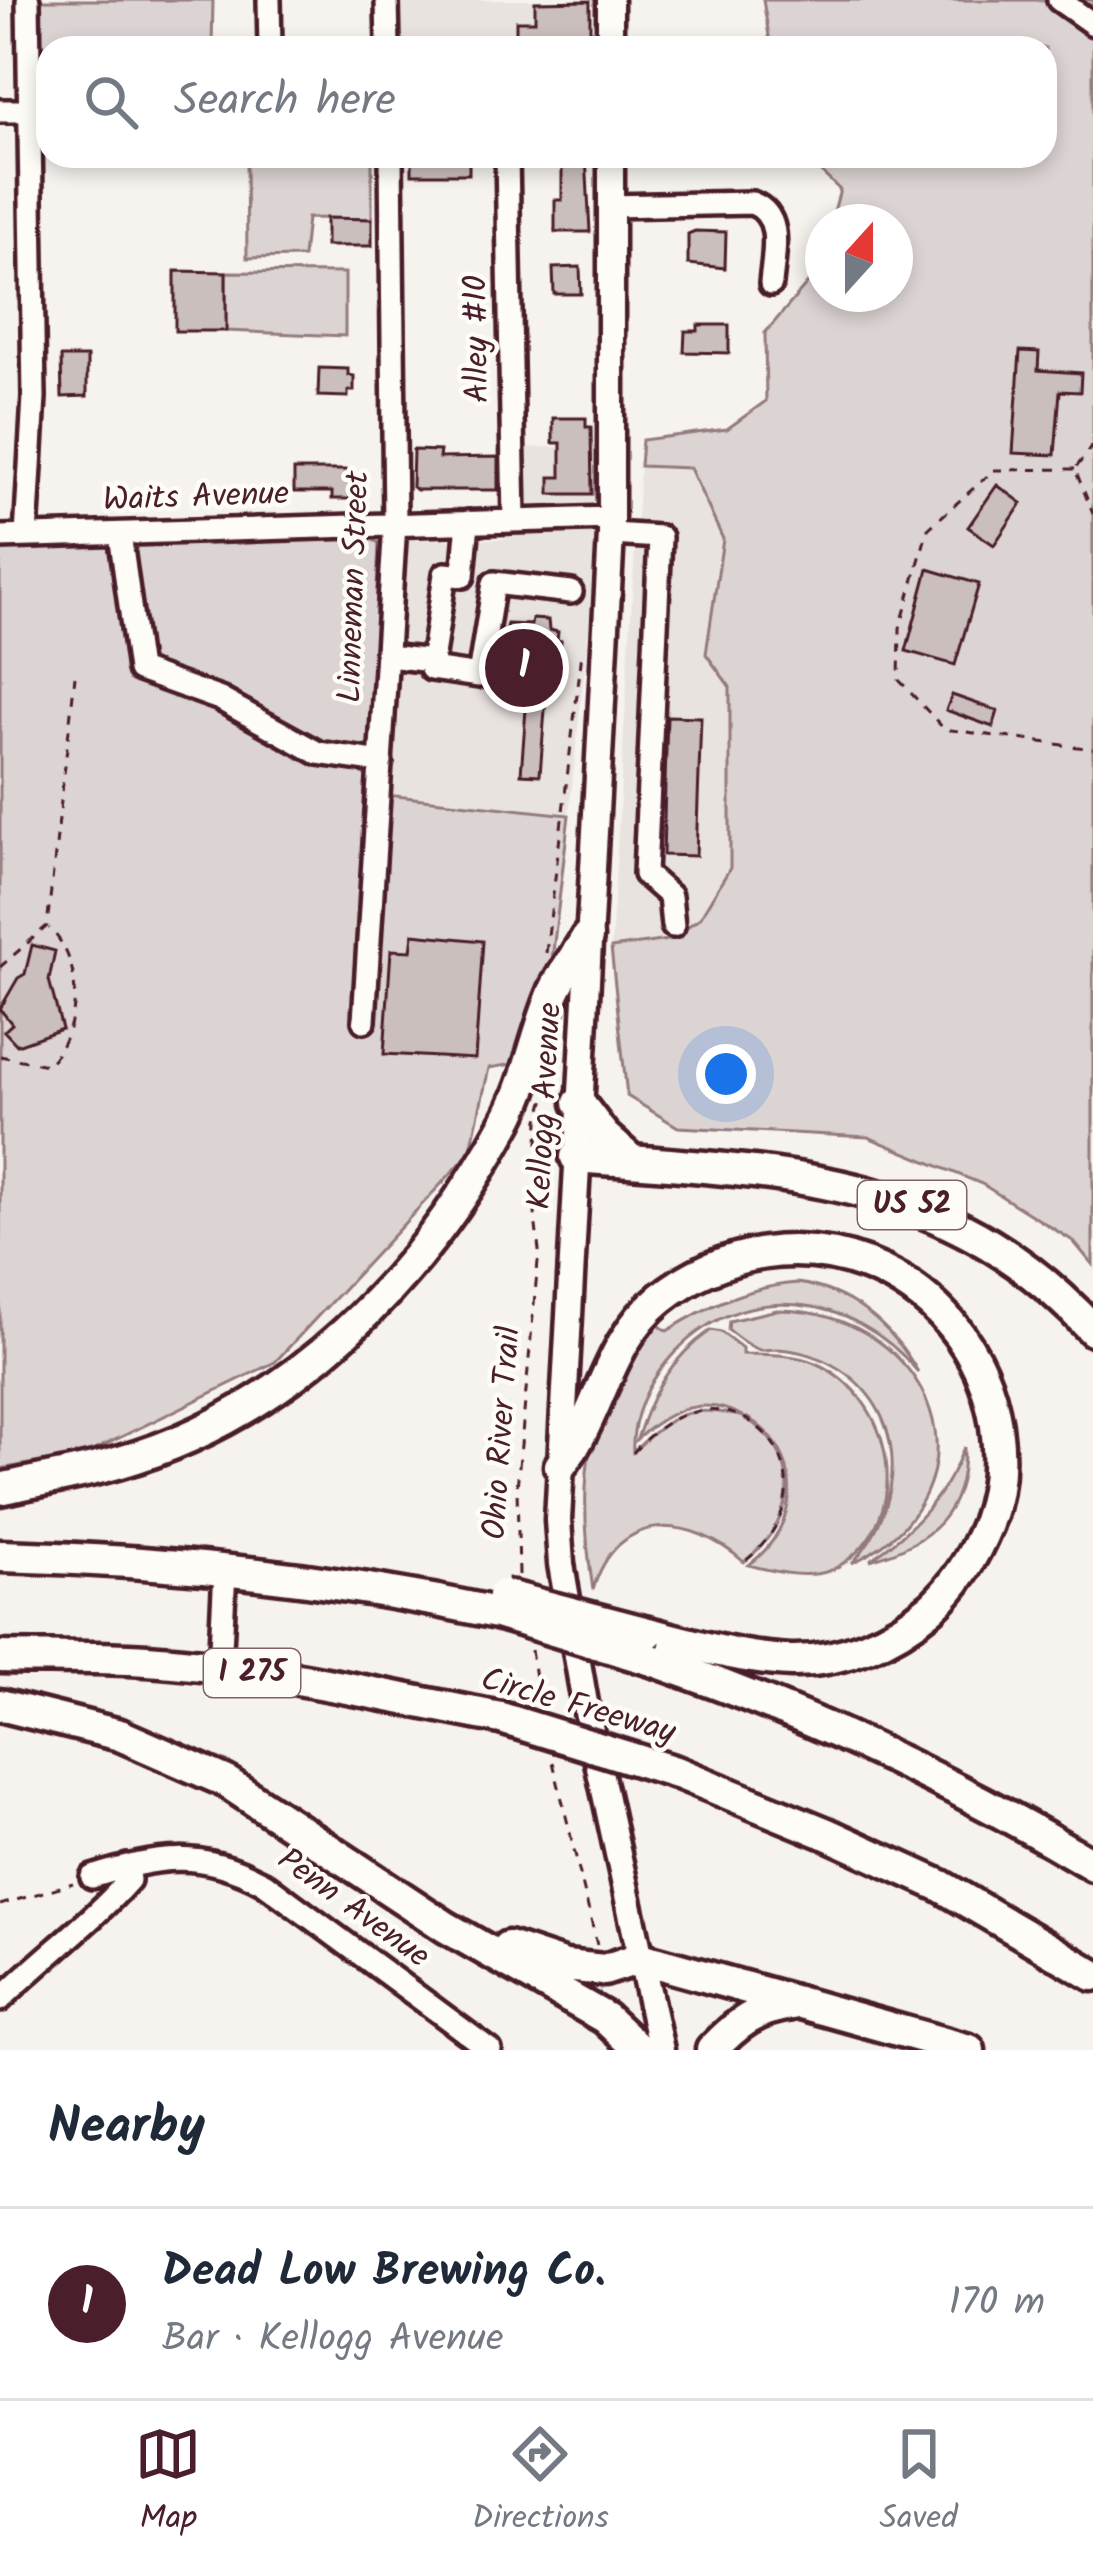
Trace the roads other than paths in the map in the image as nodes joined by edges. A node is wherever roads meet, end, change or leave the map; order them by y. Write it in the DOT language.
graph roads {
  1 [pos="28,0"];
  2 [pos="269,0"];
  3 [pos="387,0"];
  4 [pos="610,0"];
  5 [pos="1059,0"];
  6 [pos="1093,24"];
  7 [pos="270,36"];
  8 [pos="388,36"];
  9 [pos="610,36"];
  10 [pos="36,89"];
  11 [pos="0,110"];
  12 [pos="36,111"];
  13 [pos="37,168"];
  14 [pos="391,168"];
  15 [pos="507,168"];
  16 [pos="611,168"];
  17 [pos="610,206"];
  18 [pos="771,284"];
  19 [pos="514,521"];
  20 [pos="468,522"];
  21 [pos="395,523"];
  22 [pos="611,526"];
  23 [pos="120,534"];
  24 [pos="26,536"];
  25 [pos="0,537"];
  26 [pos="463,576"];
  27 [pos="494,583"];
  28 [pos="571,592"];
  29 [pos="388,656"];
  30 [pos="432,661"];
  31 [pos="380,761"];
  32 [pos="673,926"];
  33 [pos="587,937"];
  34 [pos="364,1021"];
  35 [pos="579,1103"];
  36 [pos="576,1157"];
  37 [pos="632,1161"];
  38 [pos="1093,1330"];
  39 [pos="560,1466"];
  40 [pos="0,1489"];
  41 [pos="0,1556"];
  42 [pos="225,1570"];
  43 [pos="652,1647"];
  44 [pos="0,1658"];
  45 [pos="220,1668"];
  46 [pos="0,1705"];
  47 [pos="1093,1865"];
  48 [pos="128,1873"];
  49 [pos="92,1877"];
  50 [pos="446,1927"];
  51 [pos="640,1958"];
  52 [pos="1093,1975"];
  53 [pos="0,2000"];
  54 [pos="802,2003"];
  55 [pos="490,2050"];
  56 [pos="639,2050"];
  57 [pos="661,2050"];
  58 [pos="712,2050"];
  59 [pos="969,2050"];
  1 -- 10 [label="street"];
  2 -- 7 [label="street"];
  3 -- 8 [label="street"];
  4 -- 9 [label="main road"];
  5 -- 6 [label="street"];
  11 -- 12 [label="street"];
  13 -- 24 [label="street"];
  14 -- 21 [label="street, Linneman Street"];
  15 -- 19 [label="street, Alley #10"];
  16 -- 17 [label="main road, Kellogg Avenue"];
  17 -- 18 [label="street"];
  17 -- 22 [label="main road, Kellogg Avenue"];
  19 -- 20 [label="street, Waits Avenue"];
  19 -- 22 [label="street, Waits Avenue"];
  20 -- 21 [label="street, Waits Avenue"];
  20 -- 26 [label="street"];
  21 -- 23 [label="street, Waits Avenue"];
  21 -- 29 [label="street, Linneman Street"];
  22 -- 32 [label="street, Waits Avenue"];
  22 -- 33 [label="main road, Kellogg Avenue"];
  23 -- 24 [label="street, Waits Avenue"];
  23 -- 31 [label="street"];
  24 -- 25 [label="street, Waits Avenue"];
  26 -- 27 [label="street"];
  26 -- 30 [label="street"];
  27 -- 28 [label="street"];
  27 -- 30 [label="street"];
  29 -- 30 [label="street"];
  29 -- 31 [label="street, Linneman Street"];
  31 -- 34 [label="street, Linneman Street"];
  33 -- 35 [label="main road, Kellogg Avenue"];
  33 -- 40 [label="highway"];
  35 -- 36 [label="main road, Kellogg Avenue"];
  35 -- 37 [label="highway"];
  36 -- 37 [label="highway, US 52"];
  36 -- 39 [label="main road, Kellogg Avenue"];
  37 -- 38 [label="highway, US 52"];
  39 -- 43 [label="highway"];
  39 -- 51 [label="main road, Kellogg Avenue"];
  41 -- 42 [label="highway, Circle Freeway"];
  42 -- 43 [label="highway, Circle Freeway, bridge"];
  42 -- 45 [label="street"];
  43 -- 47 [label="highway, Circle Freeway"];
  44 -- 45 [label="highway, Circle Freeway / I 275"];
  45 -- 52 [label="highway, Circle Freeway / I 275, bridge"];
  46 -- 50 [label="highway"];
  48 -- 49 [label="street, Penn Avenue"];
  48 -- 53 [label="street"];
  48 -- 55 [label="street, Penn Avenue"];
  50 -- 51 [label="highway"];
  50 -- 56 [label="highway"];
  51 -- 54 [label="highway"];
  51 -- 57 [label="main road, Kellogg Avenue"];
  54 -- 58 [label="highway"];
  54 -- 59 [label="highway"];
}
